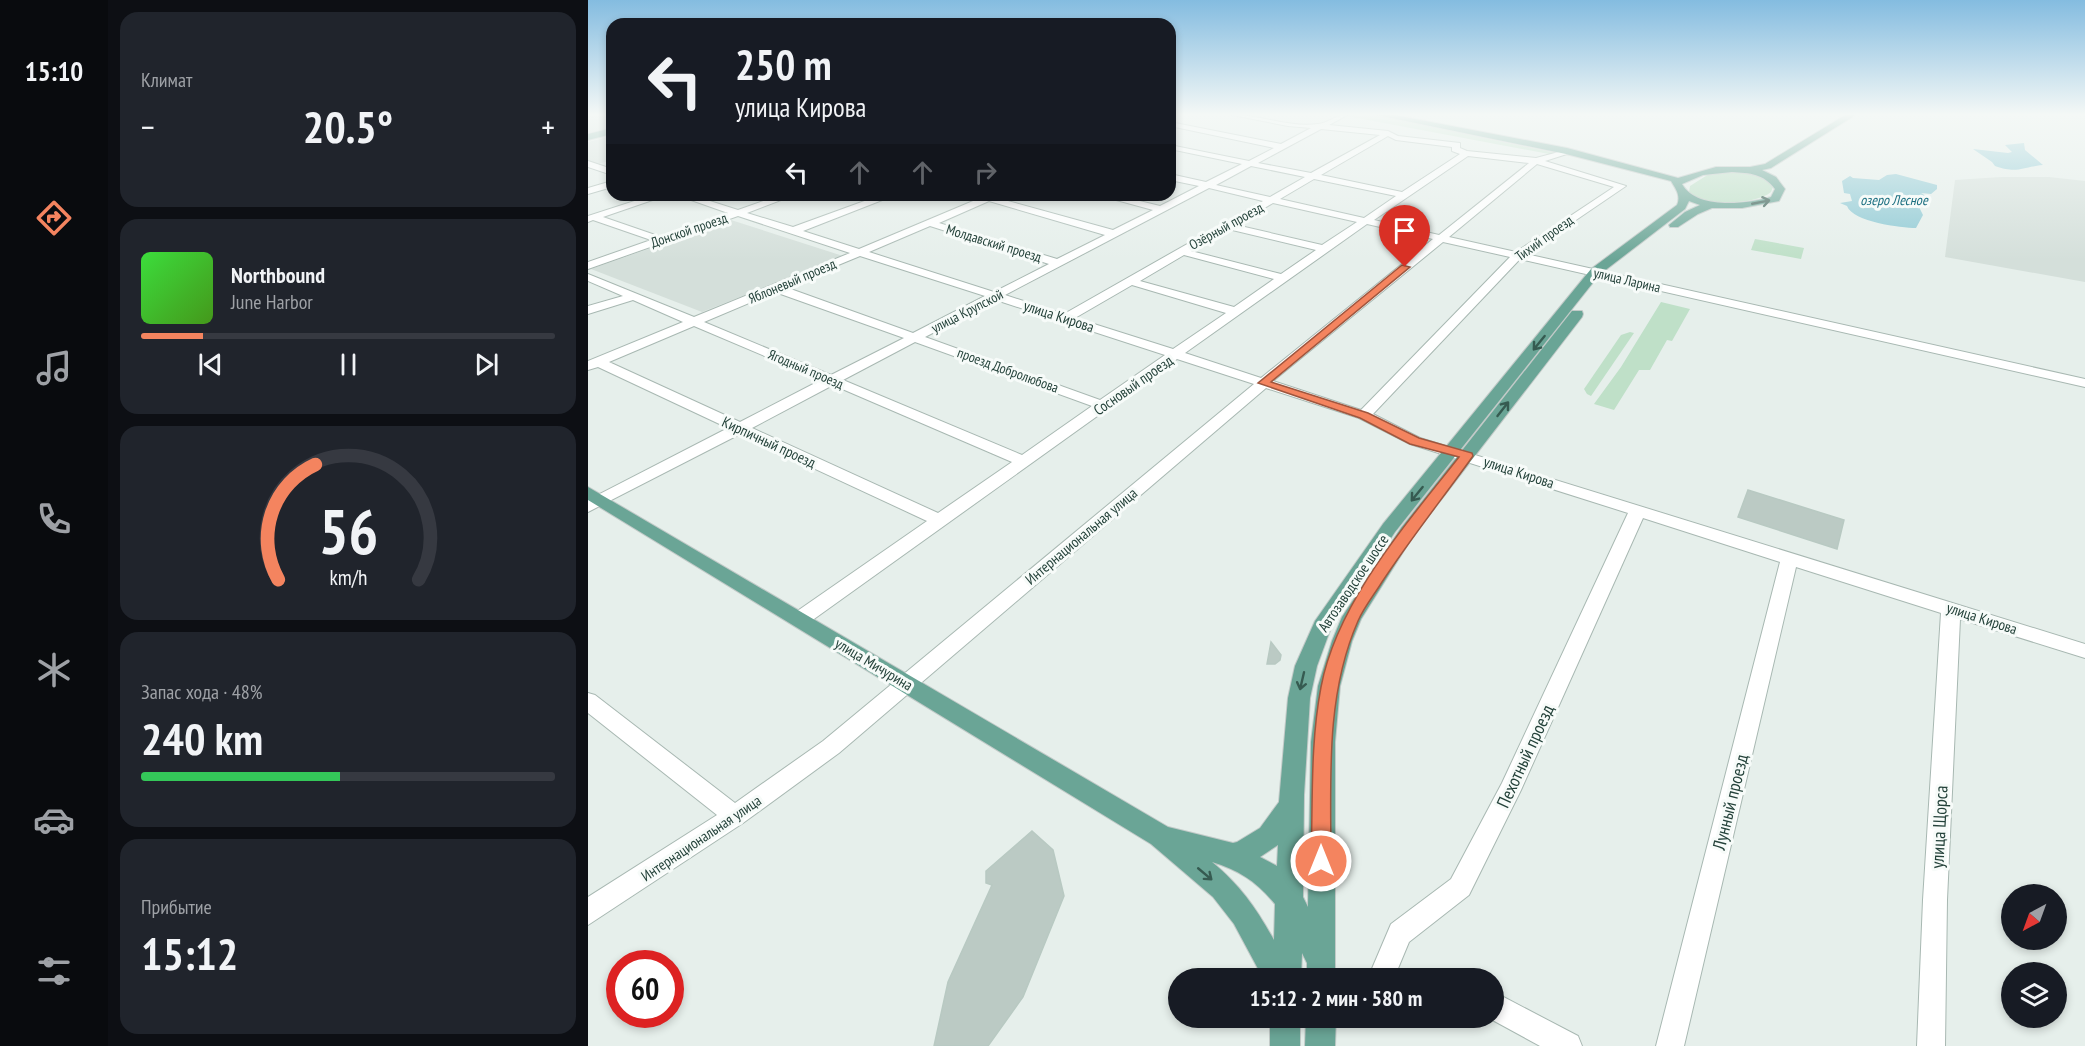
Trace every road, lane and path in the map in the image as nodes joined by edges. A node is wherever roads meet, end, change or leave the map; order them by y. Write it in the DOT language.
graph roads {
  1 [pos="606,163"];
  2 [pos="1243,163"];
  3 [pos="1337,163"];
  4 [pos="1451,163"];
  5 [pos="1534,163"];
  6 [pos="1542,163"];
  7 [pos="1615,163"];
  8 [pos="1636,163"];
  9 [pos="1781,163"];
  10 [pos="1248,164"];
  11 [pos="591,166"];
  12 [pos="606,170"];
  13 [pos="1769,171"];
  14 [pos="1701,172"];
  15 [pos="1176,178"];
  16 [pos="1311,178"];
  17 [pos="606,186"];
  18 [pos="1207,186"];
  19 [pos="1680,188"];
  20 [pos="588,191"];
  21 [pos="1403,195"];
  22 [pos="1272,200"];
  23 [pos="643,201"];
  24 [pos="701,201"];
  25 [pos="772,201"];
  26 [pos="874,201"];
  27 [pos="982,201"];
  28 [pos="1005,201"];
  29 [pos="1128,201"];
  30 [pos="1717,204"];
  31 [pos="1161,209"];
  32 [pos="738,213"];
  33 [pos="590,218"];
  34 [pos="1366,221"];
  35 [pos="930,223"];
  36 [pos="1228,226"];
  37 [pos="795,230"];
  38 [pos="1114,234"];
  39 [pos="1441,238"];
  40 [pos="660,240"];
  41 [pos="1324,249"];
  42 [pos="1180,251"];
  43 [pos="862,252"];
  44 [pos="1518,255"];
  45 [pos="1058,263"];
  46 [pos="588,266"];
  47 [pos="1601,274"];
  48 [pos="588,277"];
  49 [pos="1283,278"];
  50 [pos="1129,281"];
  51 [pos="776,288"];
  52 [pos="635,296"];
  53 [pos="995,296"];
  54 [pos="588,310"];
  55 [pos="1237,312"];
  56 [pos="1065,318"];
  57 [pos="696,322"];
  58 [pos="916,337"];
  59 [pos="1177,355"];
  60 [pos="593,364"];
  61 [pos="832,380"];
  62 [pos="2085,382"];
  63 [pos="1263,383"];
  64 [pos="1104,406"];
  65 [pos="1364,415"];
  66 [pos="739,429"];
  67 [pos="1459,453"];
  68 [pos="1023,461"];
  69 [pos="592,500"];
  70 [pos="1638,510"];
  71 [pos="940,521"];
  72 [pos="1790,557"];
  73 [pos="1951,608"];
  74 [pos="800,619"];
  75 [pos="2085,651"];
  76 [pos="906,683"];
  77 [pos="588,700"];
  78 [pos="1292,804"];
  79 [pos="735,816"];
  80 [pos="1160,836"];
  81 [pos="1234,856"];
  82 [pos="1290,900"];
  83 [pos="588,912"];
  84 [pos="1274,968"];
  85 [pos="1287,968"];
  86 [pos="1321,968"];
  87 [pos="1322,968"];
  88 [pos="1385,968"];
  89 [pos="1504,1011"];
  90 [pos="1286,1028"];
  91 [pos="1321,1028"];
  92 [pos="1285,1046"];
  93 [pos="1320,1046"];
  94 [pos="1568,1046"];
  95 [pos="1670,1046"];
  96 [pos="1931,1046"];
  1 -- 11 [label="street"];
  2 -- 10 [label="street"];
  3 -- 16 [label="street, Озёрный проезд"];
  4 -- 21 [label="street, Сосновый проезд"];
  5 -- 39 [label="street, Интернациональная улица"];
  6 -- 44 [label="street, Тихий проезд"];
  7 -- 19 [label="main road"];
  8 -- 14 [label="main road"];
  9 -- 13 [label="main road"];
  10 -- 16 [label="street"];
  10 -- 18 [label="street, улица Крупской"];
  11 -- 12 [label="street"];
  13 -- 14 [label="main road"];
  30 -- 13 [label="main road, one-way"];
  14 -- 19 [label="main road"];
  15 -- 18 [label="street, улица Ларина"];
  16 -- 21 [label="street"];
  16 -- 22 [label="street, Озёрный проезд"];
  17 -- 20 [label="street"];
  18 -- 22 [label="street, улица Ларина"];
  18 -- 31 [label="street, улица Крупской"];
  19 -- 30 [label="main road"];
  19 -- 47 [label="main road, Автозаводское шоссе"];
  21 -- 34 [label="street, Сосновый проезд"];
  22 -- 34 [label="street, улица Ларина"];
  22 -- 36 [label="street, Озёрный проезд"];
  23 -- 33 [label="street"];
  24 -- 32 [label="street, улица Кирова"];
  25 -- 32 [label="street, Донской проезд"];
  26 -- 37 [label="street"];
  27 -- 35 [label="street, Яблоневый проезд"];
  28 -- 38 [label="street"];
  29 -- 31 [label="street"];
  30 -- 47 [label="main road, Автозаводское шоссе"];
  31 -- 38 [label="street, улица Крупской"];
  32 -- 37 [label="street, улица Кирова"];
  32 -- 40 [label="street, Донской проезд"];
  33 -- 40 [label="street"];
  34 -- 39 [label="street, улица Ларина"];
  34 -- 41 [label="street, Сосновый проезд"];
  35 -- 43 [label="street, Яблоневый проезд"];
  35 -- 45 [label="street, Молдавский проезд"];
  36 -- 41 [label="street"];
  36 -- 42 [label="street, Озёрный проезд"];
  37 -- 43 [label="street, улица Кирова"];
  38 -- 45 [label="street, улица Крупской"];
  39 -- 44 [label="street, улица Ларина"];
  39 -- 63 [label="street, Интернациональная улица"];
  40 -- 46 [label="street, Донской проезд"];
  41 -- 49 [label="street, Сосновый проезд"];
  42 -- 49 [label="street"];
  42 -- 50 [label="street, Озёрный проезд"];
  43 -- 51 [label="street, Яблоневый проезд"];
  43 -- 53 [label="street, улица Кирова"];
  44 -- 47 [label="street, улица Ларина"];
  44 -- 65 [label="street, Тихий проезд"];
  45 -- 53 [label="street, улица Крупской"];
  47 -- 62 [label="street, улица Ларина"];
  47 -- 67 [label="main road, Автозаводское шоссе"];
  48 -- 52 [label="street, Ягодный проезд"];
  49 -- 55 [label="street, Сосновый проезд"];
  50 -- 55 [label="street"];
  50 -- 56 [label="street, Озёрный проезд"];
  51 -- 57 [label="street, Яблоневый проезд"];
  51 -- 58 [label="street, проезд Добролюбова"];
  52 -- 54 [label="street"];
  52 -- 57 [label="street, Ягодный проезд"];
  53 -- 56 [label="street, улица Кирова"];
  53 -- 58 [label="street, улица Крупской"];
  55 -- 59 [label="street, Сосновый проезд"];
  56 -- 59 [label="street, улица Кирова"];
  57 -- 60 [label="street, Яблоневый проезд"];
  57 -- 61 [label="street, Ягодный проезд"];
  58 -- 61 [label="street, улица Крупской"];
  58 -- 64 [label="street, проезд Добролюбова"];
  59 -- 63 [label="street, улица Кирова"];
  59 -- 64 [label="street, Сосновый проезд"];
  60 -- 66 [label="street, Кирпичный проезд"];
  61 -- 66 [label="street, улица Крупской"];
  61 -- 68 [label="street, Ягодный проезд"];
  63 -- 65 [label="street, улица Кирова"];
  63 -- 76 [label="street, Интернациональная улица"];
  64 -- 68 [label="street, Сосновый проезд"];
  65 -- 67 [label="street, улица Кирова"];
  66 -- 69 [label="street, улица Крупской"];
  66 -- 71 [label="street, Кирпичный проезд"];
  67 -- 70 [label="street, улица Кирова"];
  67 -- 78 [label="main road, Автозаводское шоссе, one-way"];
  67 -- 87 [label="main road, Автозаводское шоссе"];
  68 -- 71 [label="street, Сосновый проезд"];
  69 -- 74 [label="main road, улица Мичурина"];
  70 -- 72 [label="street, улица Кирова"];
  70 -- 88 [label="street, Пехотный проезд"];
  71 -- 74 [label="street, Сосновый проезд"];
  72 -- 73 [label="street, улица Кирова"];
  72 -- 95 [label="street, Лунный проезд"];
  73 -- 75 [label="street, улица Кирова"];
  73 -- 96 [label="street, улица Щорса"];
  74 -- 76 [label="main road, улица Мичурина"];
  76 -- 79 [label="street, Интернациональная улица"];
  76 -- 80 [label="main road, улица Мичурина"];
  77 -- 79 [label="street"];
  78 -- 81 [label="main road"];
  78 -- 82 [label="main road, Автозаводское шоссе"];
  79 -- 83 [label="street, Интернациональная улица"];
  80 -- 81 [label="main road, улица Мичурина"];
  80 -- 84 [label="main road, улица Мичурина, one-way"];
  81 -- 82 [label="main road, улица Мичурина"];
  82 -- 85 [label="main road, Автозаводское шоссе"];
  82 -- 86 [label="main road, улица Мичурина"];
  89 -- 94 [label="street"];
  90 -- 92 [label="main road"];
  91 -- 93 [label="main road"];
}
